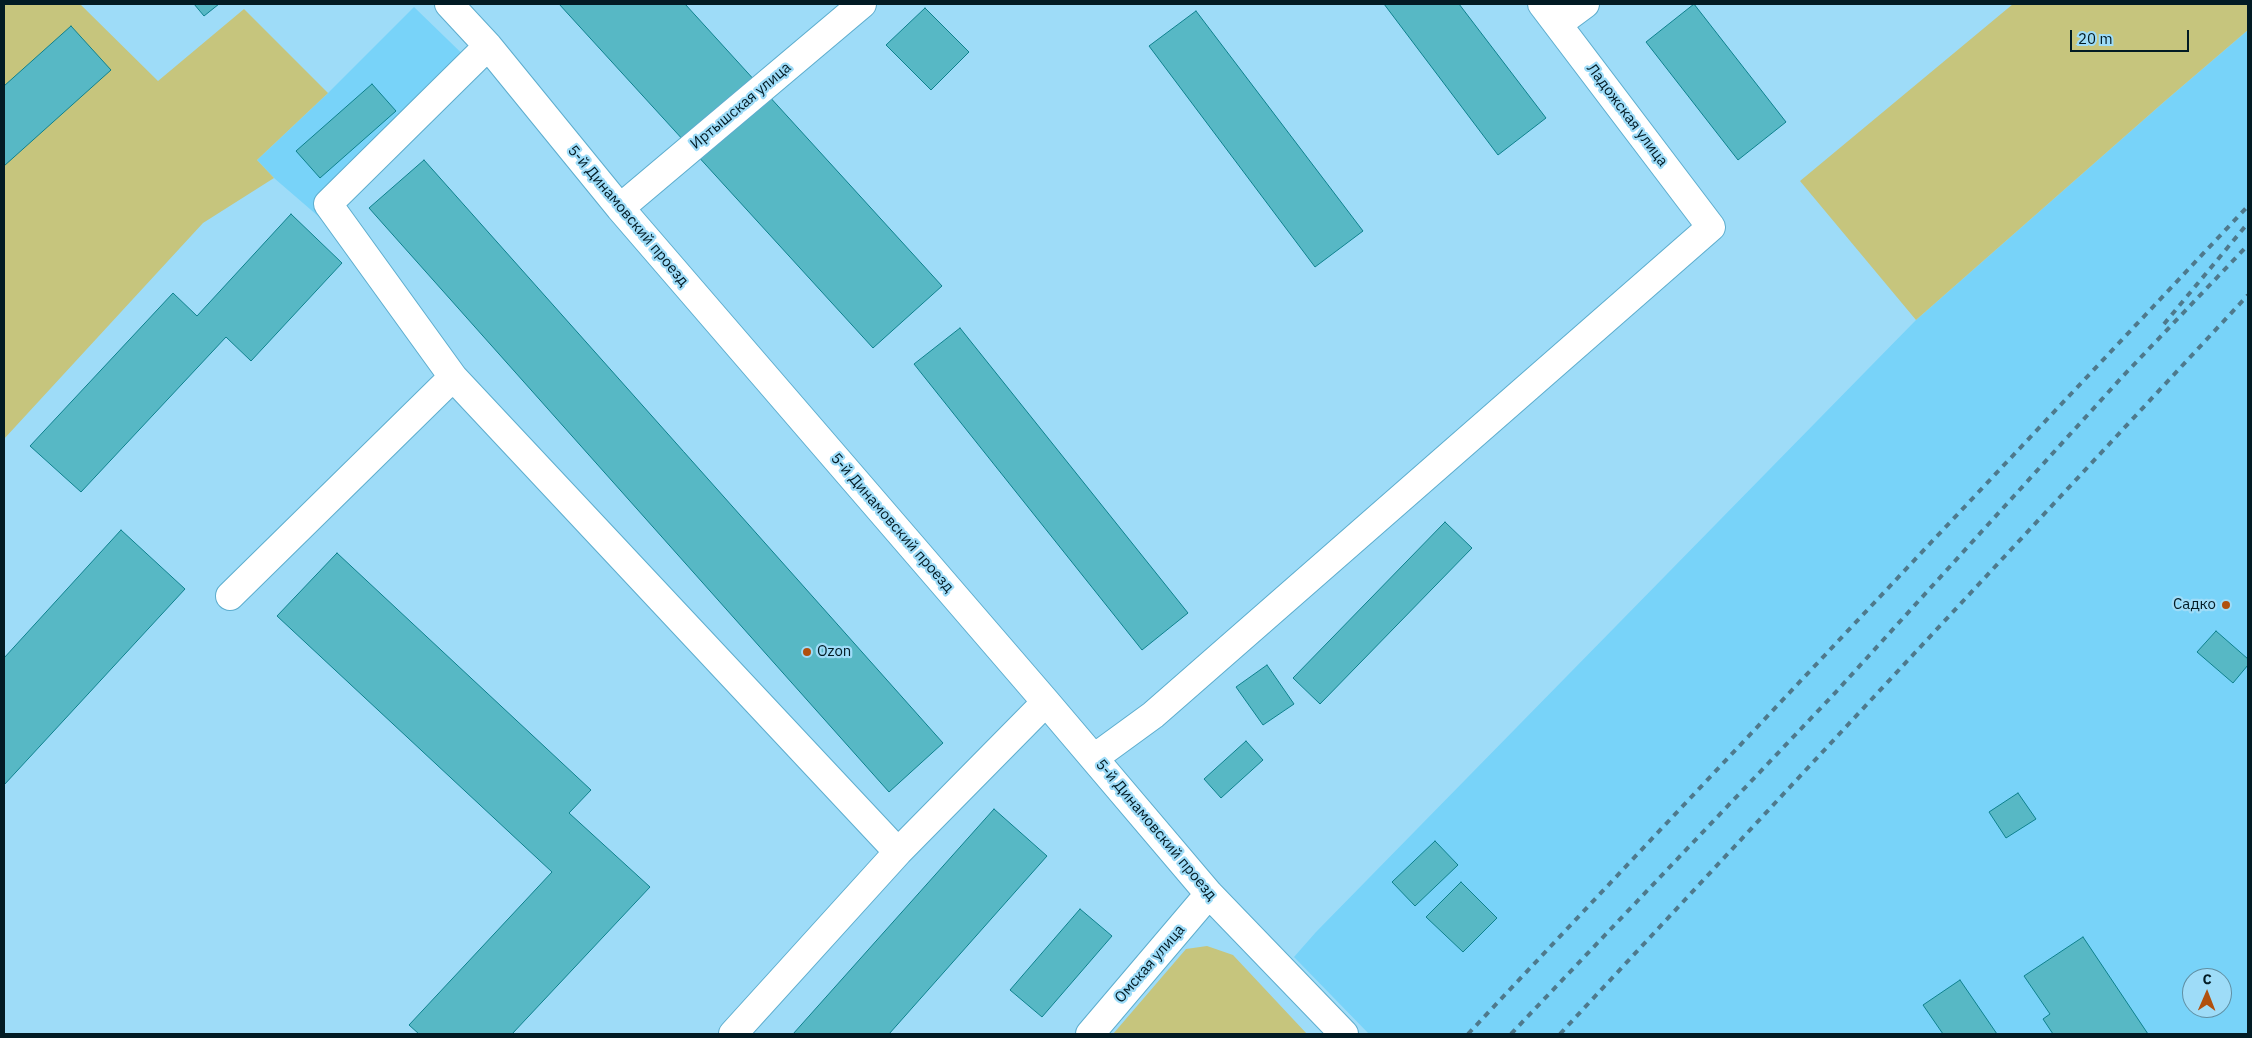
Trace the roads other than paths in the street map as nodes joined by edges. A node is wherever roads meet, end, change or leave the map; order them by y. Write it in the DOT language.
graph roads {
  1 [pos="449,4"];
  2 [pos="862,4"];
  3 [pos="1585,4"];
  4 [pos="1550,14"];
  5 [pos="488,46"];
  6 [pos="620,208"];
  7 [pos="453,377"];
  8 [pos="230,596"];
  9 [pos="1046,702"];
  10 [pos="1094,758"];
  11 [pos="898,852"];
  12 [pos="1209,894"];
  13 [pos="733,1034"];
  14 [pos="1090,1034"];
  15 [pos="1344,1034"];
  1 -- 5 [label="street, 5-й Динамовский проезд"];
  2 -- 6 [label="street, Иртышская улица"];
  3 -- 4 [label="street"];
  4 -- 10 [label="street, Ладожская улица"];
  5 -- 6 [label="street, 5-й Динамовский проезд"];
  5 -- 7 [label="street"];
  6 -- 9 [label="street, 5-й Динамовский проезд"];
  7 -- 8 [label="street"];
  7 -- 11 [label="street"];
  9 -- 10 [label="street, 5-й Динамовский проезд"];
  9 -- 11 [label="street"];
  10 -- 12 [label="street, 5-й Динамовский проезд"];
  11 -- 13 [label="street"];
  12 -- 14 [label="street, Омская улица"];
  12 -- 15 [label="street, 5-й Динамовский проезд"];
}
